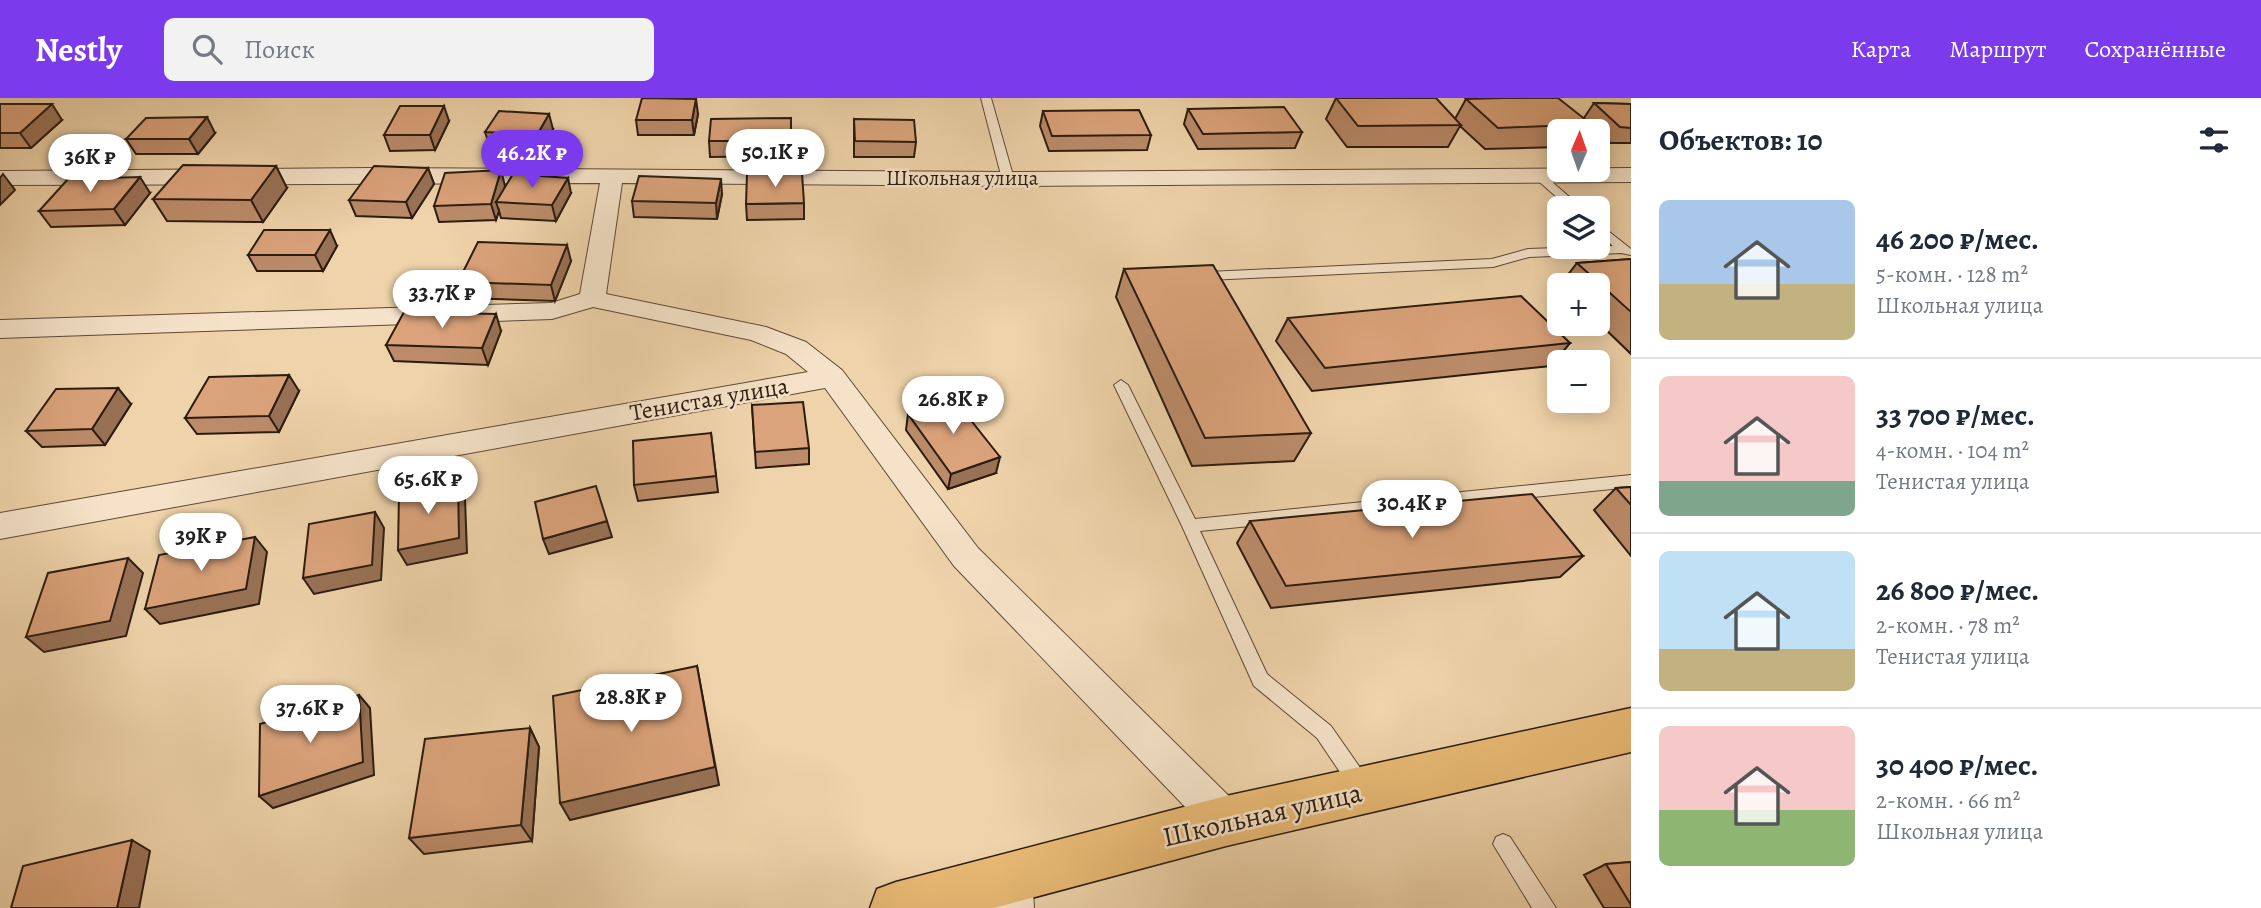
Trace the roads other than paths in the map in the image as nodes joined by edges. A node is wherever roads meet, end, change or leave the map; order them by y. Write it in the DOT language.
graph roads {
  1 [pos="986,98"];
  2 [pos="1631,175"];
  3 [pos="1539,176"];
  4 [pos="612,177"];
  5 [pos="0,178"];
  6 [pos="1008,179"];
  7 [pos="1562,196"];
  8 [pos="1610,238"];
  9 [pos="1627,253"];
  10 [pos="1208,276"];
  11 [pos="592,299"];
  12 [pos="0,329"];
  13 [pos="832,377"];
  14 [pos="1121,385"];
  15 [pos="1631,481"];
  16 [pos="0,526"];
  17 [pos="1190,526"];
  18 [pos="1631,730"];
  19 [pos="1364,791"];
  20 [pos="1226,821"];
  21 [pos="1503,844"];
  22 [pos="1011,892"];
  23 [pos="896,908"];
  24 [pos="1545,908"];
  1 -- 6 [label="lane"];
  2 -- 3 [label="street, Школьная улица"];
  3 -- 6 [label="street, Школьная улица"];
  3 -- 7 [label="lane"];
  4 -- 5 [label="street, Школьная улица"];
  4 -- 6 [label="street, Школьная улица"];
  4 -- 11 [label="street"];
  8 -- 9 [label="lane"];
  9 -- 10 [label="lane"];
  11 -- 12 [label="street"];
  11 -- 13 [label="street"];
  13 -- 16 [label="street, Тенистая улица"];
  13 -- 20 [label="street"];
  14 -- 17 [label="lane"];
  15 -- 17 [label="lane"];
  17 -- 19 [label="lane"];
  18 -- 19 [label="main road, Школьная улица"];
  19 -- 20 [label="main road, Школьная улица"];
  20 -- 22 [label="main road, Школьная улица"];
  21 -- 24 [label="lane"];
  22 -- 23 [label="main road, Школьная улица"];
}
